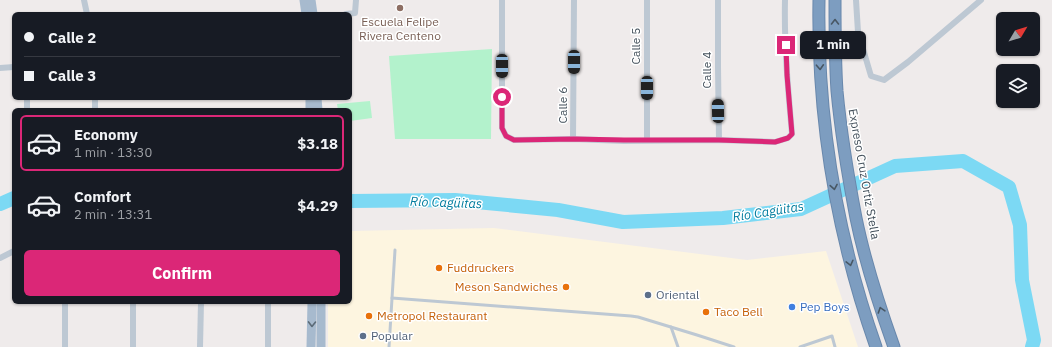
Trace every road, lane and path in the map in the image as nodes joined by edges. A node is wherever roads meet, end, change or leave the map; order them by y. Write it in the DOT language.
graph roads {
  1 [pos="84,0"];
  2 [pos="304,0"];
  3 [pos="311,0"];
  4 [pos="356,0"];
  5 [pos="502,0"];
  6 [pos="574,0"];
  7 [pos="647,0"];
  8 [pos="718,0"];
  9 [pos="785,0"];
  10 [pos="819,0"];
  11 [pos="835,0"];
  12 [pos="856,0"];
  13 [pos="981,0"];
  14 [pos="87,12"];
  15 [pos="306,12"];
  16 [pos="313,12"];
  17 [pos="352,13"];
  18 [pos="12,66"];
  19 [pos="0,68"];
  20 [pos="574,139"];
  21 [pos="647,140"];
  22 [pos="719,140"];
  23 [pos="395,250"];
  24 [pos="12,252"];
  25 [pos="0,258"];
  26 [pos="392,298"];
  27 [pos="65,304"];
  28 [pos="134,304"];
  29 [pos="201,304"];
  30 [pos="268,304"];
  31 [pos="312,304"];
  32 [pos="321,304"];
  33 [pos="670,327"];
  34 [pos="65,347"];
  35 [pos="133,347"];
  36 [pos="200,347"];
  37 [pos="268,347"];
  38 [pos="311,347"];
  39 [pos="321,347"];
  40 [pos="389,347"];
  41 [pos="678,347"];
  42 [pos="734,347"];
  43 [pos="800,347"];
  44 [pos="836,347"];
  45 [pos="876,347"];
  46 [pos="894,347"];
  1 -- 14 [label="street"];
  2 -- 15 [label="main road"];
  3 -- 16 [label="main road"];
  4 -- 17 [label="street"];
  5 -- 20 [label="street"];
  6 -- 20 [label="street, Calle 6"];
  7 -- 21 [label="street, Calle 5"];
  8 -- 22 [label="street, Calle 4"];
  9 -- 22 [label="street"];
  10 -- 45 [label="highway, one-way"];
  46 -- 11 [label="highway, Expreso Cruz Ortiz Stella, one-way"];
  12 -- 13 [label="street"];
  18 -- 19 [label="street"];
  20 -- 21 [label="street"];
  21 -- 22 [label="street"];
  23 -- 26 [label="lane"];
  24 -- 25 [label="street"];
  26 -- 33 [label="lane"];
  26 -- 40 [label="lane"];
  27 -- 34 [label="street"];
  28 -- 35 [label="street"];
  29 -- 36 [label="street"];
  30 -- 37 [label="street"];
  31 -- 38 [label="main road, one-way"];
  32 -- 39 [label="main road"];
  33 -- 41 [label="lane"];
  33 -- 42 [label="lane"];
  43 -- 44 [label="lane"];
}
